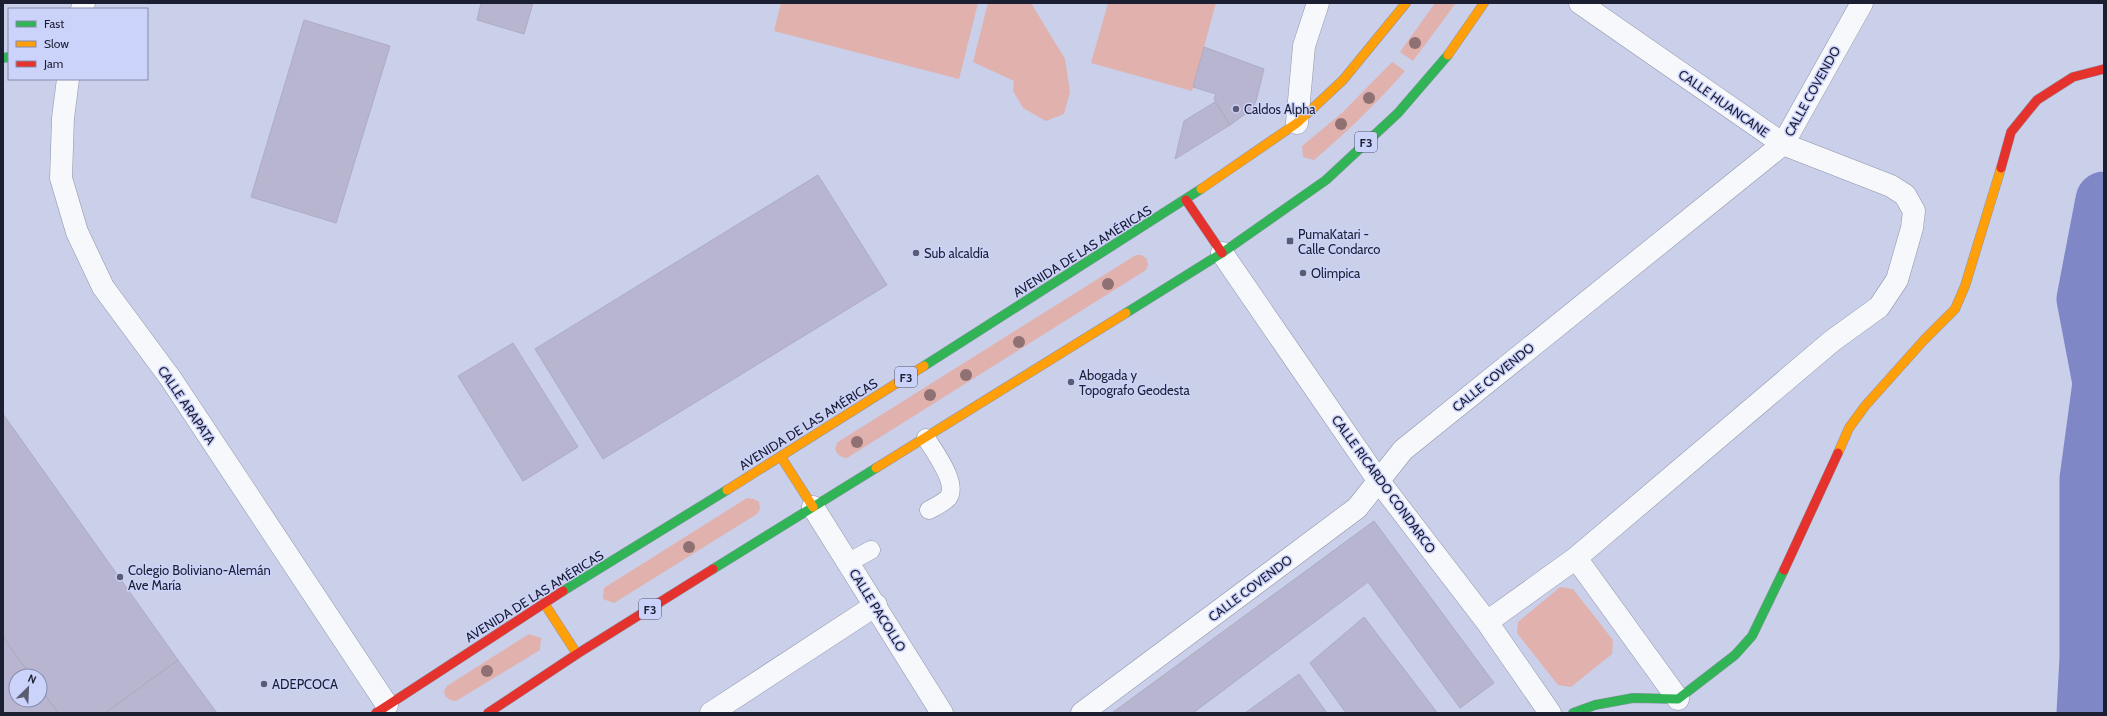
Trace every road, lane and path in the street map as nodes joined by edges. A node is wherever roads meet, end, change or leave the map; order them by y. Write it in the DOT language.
graph roads {
  1 [pos="1318,3"];
  2 [pos="1406,3"];
  3 [pos="1484,3"];
  4 [pos="1580,3"];
  5 [pos="1862,3"];
  6 [pos="2104,69"];
  7 [pos="68,80"];
  8 [pos="1297,123"];
  9 [pos="1783,144"];
  10 [pos="1186,200"];
  11 [pos="1222,253"];
  12 [pos="926,438"];
  13 [pos="781,456"];
  14 [pos="1378,480"];
  15 [pos="813,507"];
  16 [pos="929,510"];
  17 [pos="871,550"];
  18 [pos="1576,558"];
  19 [pos="849,562"];
  20 [pos="544,604"];
  21 [pos="876,605"];
  22 [pos="1487,622"];
  23 [pos="577,654"];
  24 [pos="1678,699"];
  25 [pos="386,710"];
  26 [pos="488,713"];
  27 [pos="711,713"];
  28 [pos="942,713"];
  29 [pos="1082,713"];
  30 [pos="1550,713"];
  31 [pos="1573,713"];
  1 -- 8 [label="street"];
  2 -- 8 [label="main road, AVENIDA DE LAS AMÉRICAS / F3"];
  3 -- 11 [label="main road, F3"];
  4 -- 9 [label="street, CALLE HUANCANE"];
  5 -- 9 [label="street, CALLE COVENDO"];
  6 -- 24 [label="main road"];
  7 -- 25 [label="street, CALLE ARAPATA"];
  8 -- 10 [label="main road, AVENIDA DE LAS AMÉRICAS / F3"];
  9 -- 14 [label="street, CALLE COVENDO"];
  9 -- 18 [label="street, CALLE HUANCANE"];
  10 -- 11 [label="main road"];
  10 -- 13 [label="main road, AVENIDA DE LAS AMÉRICAS / F3"];
  11 -- 12 [label="main road, F3"];
  11 -- 14 [label="street, CALLE RICARDO CONDARCO"];
  12 -- 15 [label="main road, F3"];
  12 -- 16 [label="lane"];
  13 -- 15 [label="main road"];
  13 -- 20 [label="main road, AVENIDA DE LAS AMÉRICAS / F3"];
  14 -- 22 [label="street, CALLE RICARDO CONDARCO"];
  14 -- 29 [label="street, CALLE COVENDO"];
  15 -- 19 [label="street, CALLE PACOLLO"];
  15 -- 23 [label="main road, F3"];
  17 -- 19 [label="lane"];
  18 -- 22 [label="street"];
  18 -- 24 [label="street"];
  19 -- 21 [label="street, CALLE PACOLLO"];
  20 -- 23 [label="main road"];
  20 -- 25 [label="main road, AVENIDA DE LAS AMÉRICAS / F3"];
  21 -- 27 [label="street"];
  21 -- 28 [label="street, CALLE PACOLLO"];
  22 -- 30 [label="street, CALLE RICARDO CONDARCO"];
  23 -- 26 [label="main road, F3"];
  24 -- 31 [label="main road"];
}
